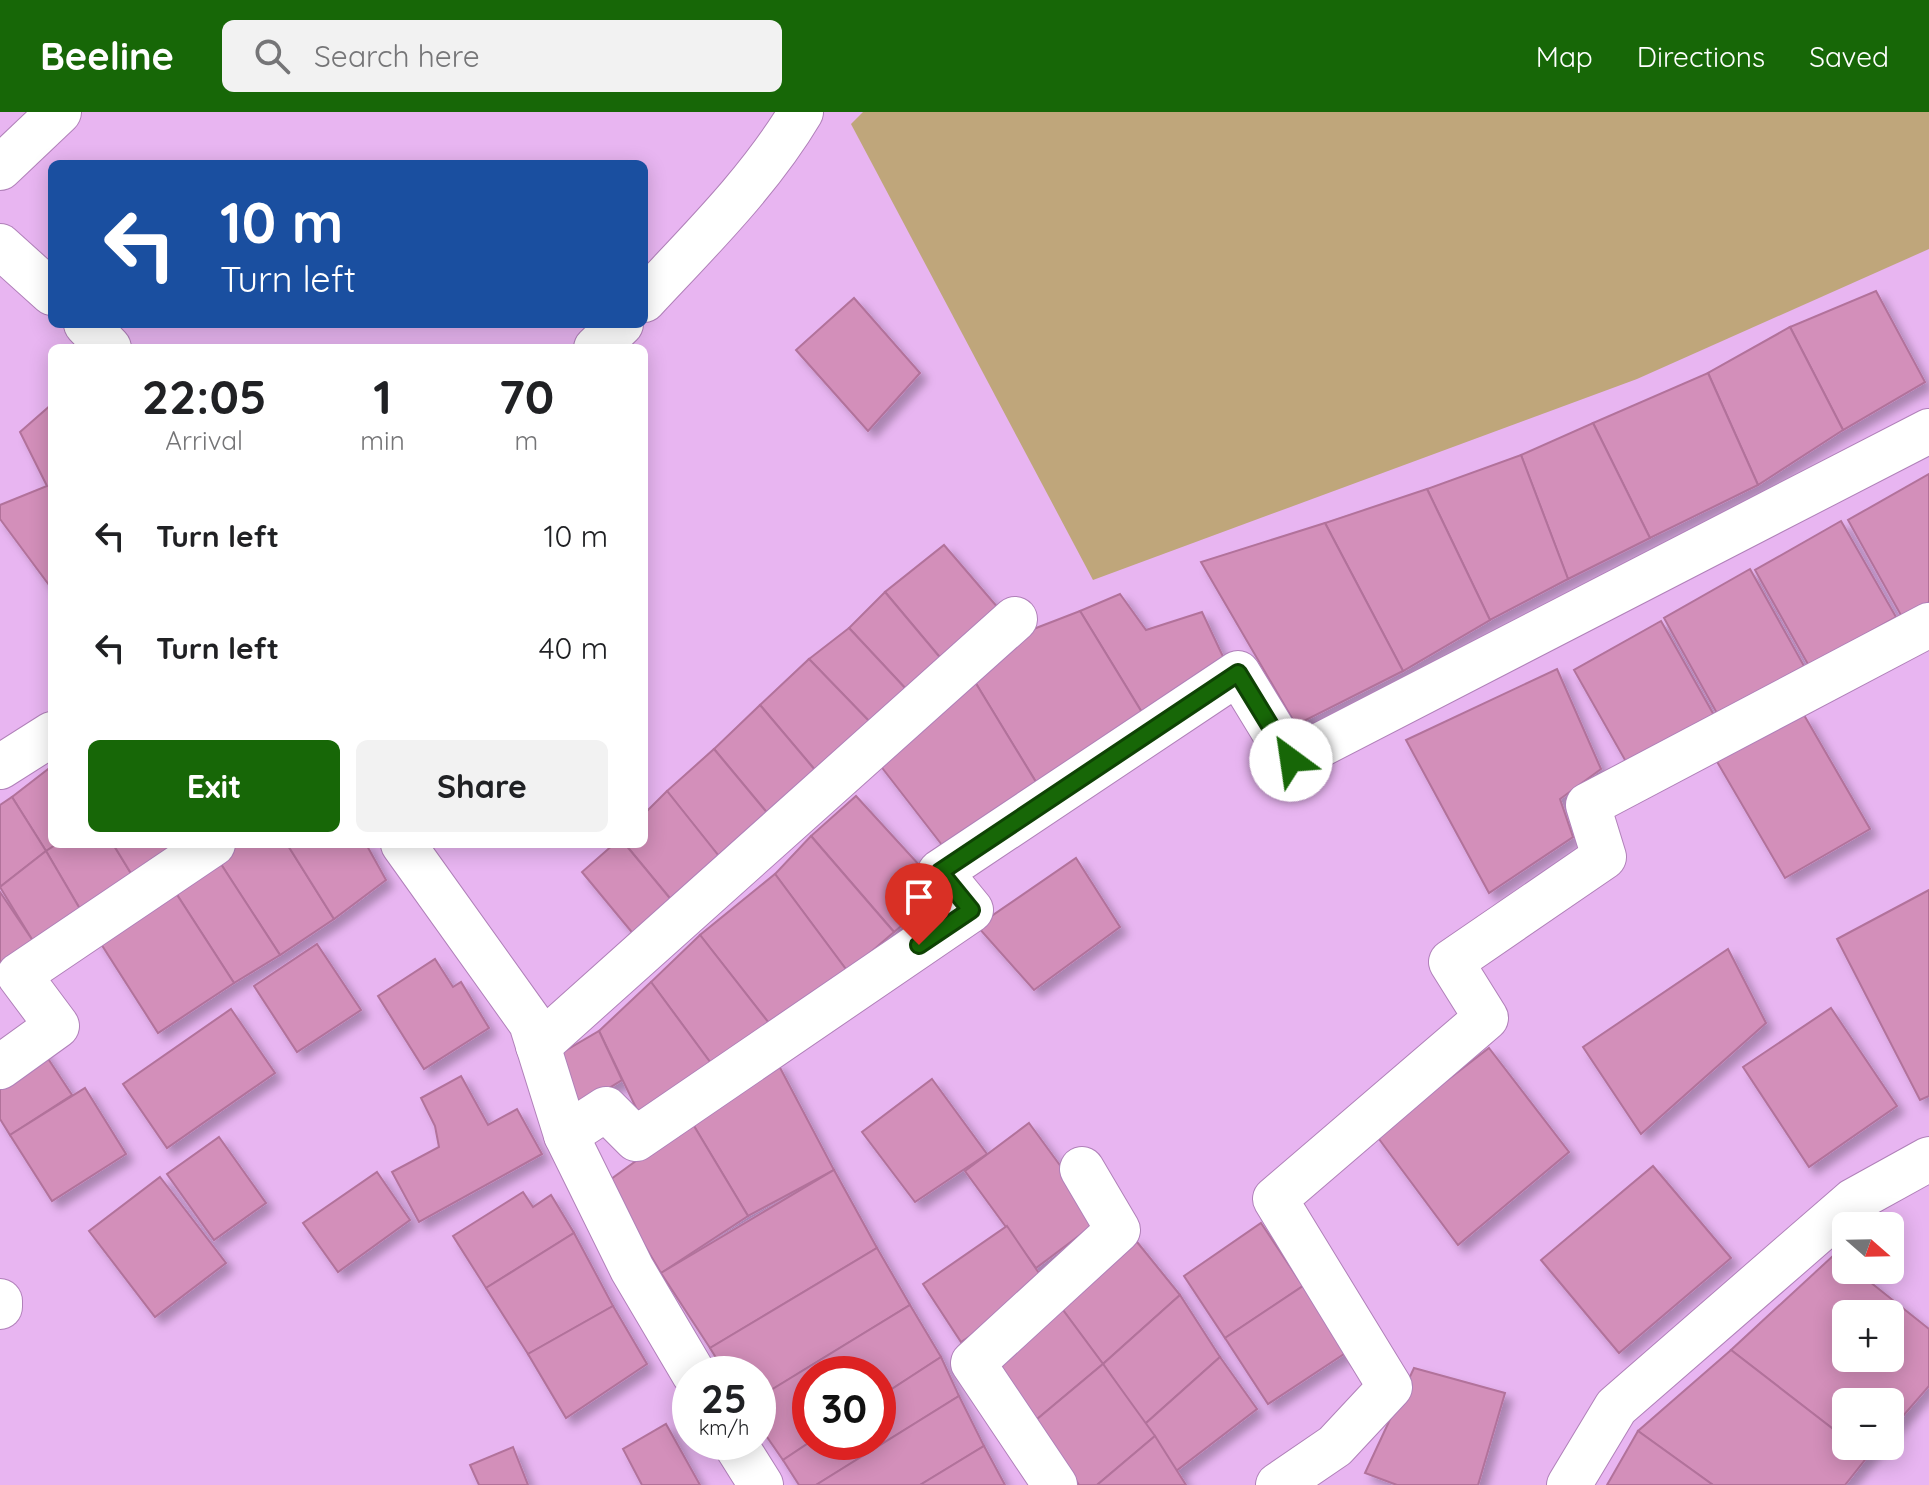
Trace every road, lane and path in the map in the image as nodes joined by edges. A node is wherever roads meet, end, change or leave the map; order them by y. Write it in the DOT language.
graph roads {
  1 [pos="59,112"];
  2 [pos="801,112"];
  3 [pos="0,168"];
  4 [pos="0,246"];
  5 [pos="48,289"];
  6 [pos="648,296"];
  7 [pos="90,328"];
  8 [pos="617,328"];
  9 [pos="105,344"];
  10 [pos="600,344"];
  11 [pos="1929,431"];
  12 [pos="1015,619"];
  13 [pos="1929,625"];
  14 [pos="48,737"];
  15 [pos="0,767"];
  16 [pos="207,848"];
  17 [pos="406,848"];
  18 [pos="538,1046"];
  19 [pos="0,1067"];
  20 [pos="566,1135"];
  21 [pos="1929,1159"];
  22 [pos="1082,1169"];
  23 [pos="0,1301"];
  24 [pos="0,1307"];
  25 [pos="683,1356"];
  26 [pos="745,1460"];
  27 [pos="761,1485"];
  28 [pos="1055,1485"];
  29 [pos="1278,1485"];
  30 [pos="1569,1485"];
  1 -- 3 [label="street"];
  2 -- 6 [label="street"];
  4 -- 5 [label="street"];
  7 -- 9 [label="street"];
  8 -- 10 [label="street"];
  11 -- 20 [label="street"];
  12 -- 18 [label="street"];
  13 -- 29 [label="street"];
  14 -- 15 [label="street"];
  16 -- 19 [label="street"];
  17 -- 18 [label="street"];
  18 -- 20 [label="street"];
  20 -- 25 [label="street"];
  21 -- 30 [label="street"];
  22 -- 28 [label="street"];
  23 -- 24 [label="street"];
  26 -- 27 [label="street"];
}
